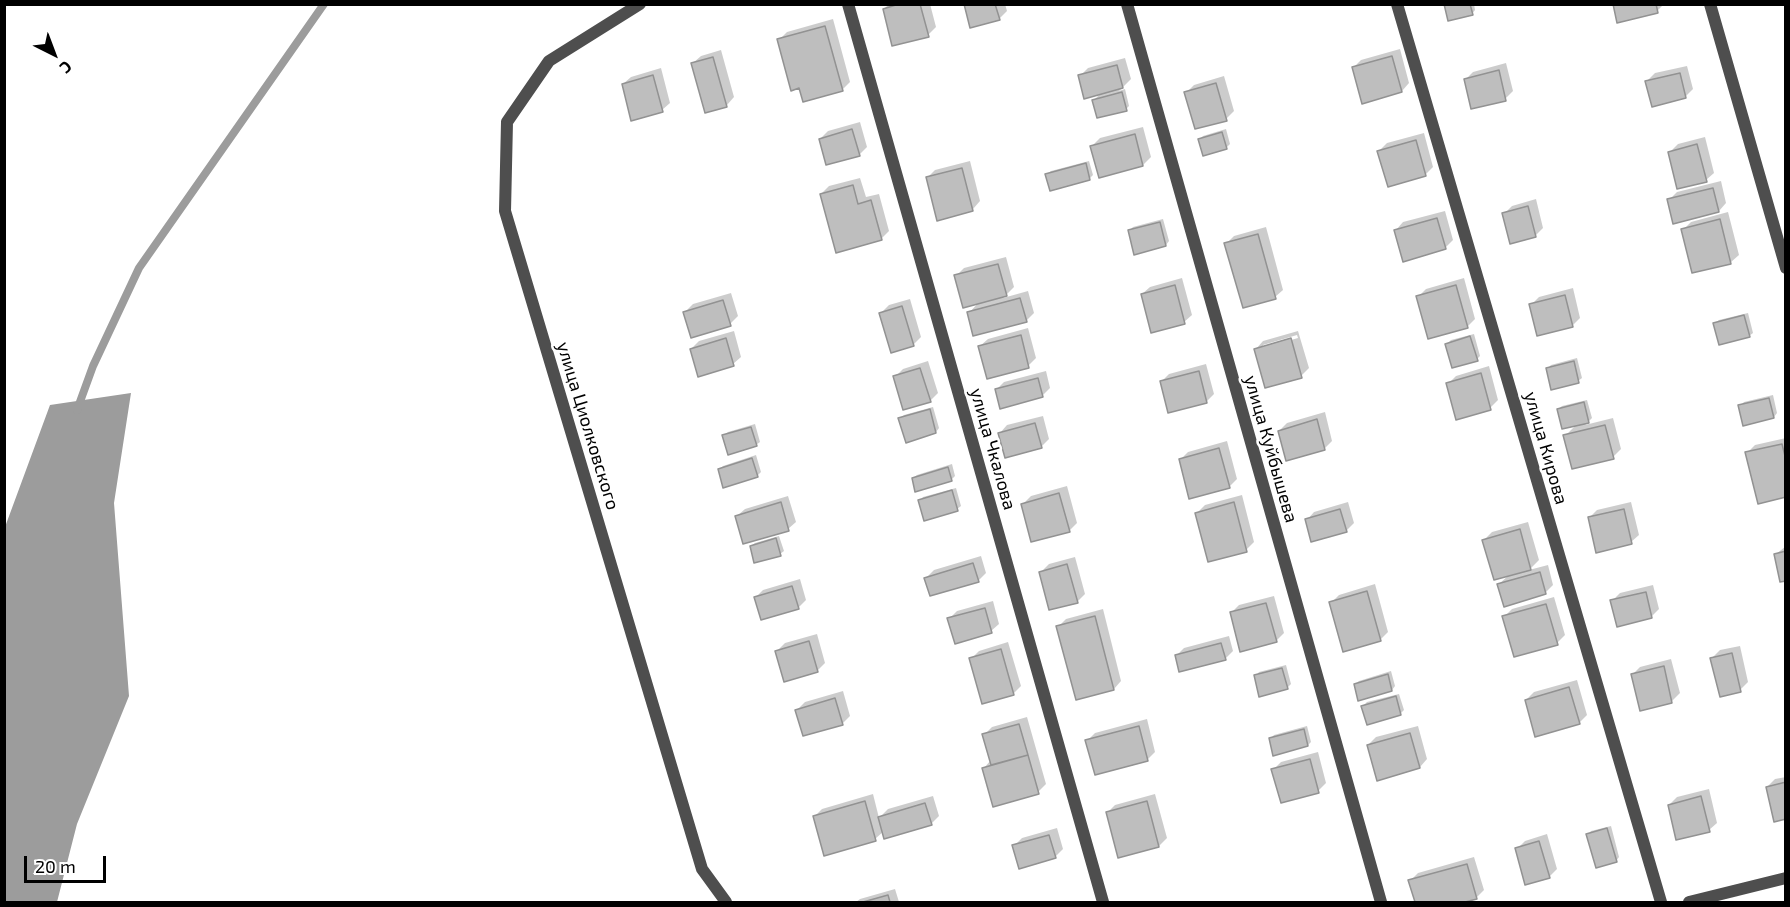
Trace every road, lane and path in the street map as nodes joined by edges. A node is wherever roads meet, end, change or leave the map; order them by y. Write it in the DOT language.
graph roads {
  1 [pos="640,4"];
  2 [pos="848,4"];
  3 [pos="1127,4"];
  4 [pos="1397,4"];
  5 [pos="1710,4"];
  6 [pos="1785,268"];
  7 [pos="1785,878"];
  8 [pos="726,903"];
  9 [pos="1103,903"];
  10 [pos="1381,903"];
  11 [pos="1661,903"];
  12 [pos="1689,903"];
  1 -- 8 [label="street, улица Циолковского"];
  2 -- 9 [label="street, улица Чкалова"];
  3 -- 10 [label="street, улица Куйбышева"];
  4 -- 11 [label="street, улица Кирова"];
  5 -- 6 [label="street"];
  7 -- 12 [label="street"];
}
